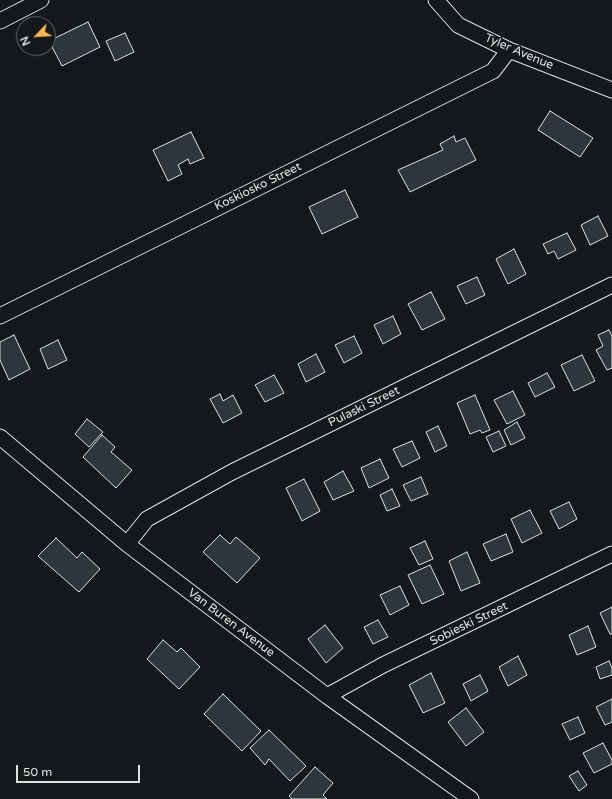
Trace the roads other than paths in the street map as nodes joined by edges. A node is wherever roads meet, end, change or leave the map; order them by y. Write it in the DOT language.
graph roads {
  1 [pos="41,0"];
  2 [pos="436,0"];
  3 [pos="0,22"];
  4 [pos="509,50"];
  5 [pos="612,90"];
  6 [pos="612,285"];
  7 [pos="0,316"];
  8 [pos="0,437"];
  9 [pos="127,544"];
  10 [pos="612,554"];
  11 [pos="327,696"];
  12 [pos="471,799"];
  1 -- 3 [label="street"];
  2 -- 4 [label="street, Tyler Avenue"];
  4 -- 5 [label="street, Tyler Avenue"];
  4 -- 7 [label="street, Koskiosko Street"];
  6 -- 9 [label="street, Pulaski Street"];
  8 -- 9 [label="street, Van Buren Avenue"];
  9 -- 11 [label="street, Van Buren Avenue"];
  10 -- 11 [label="street, Sobieski Street"];
  11 -- 12 [label="street, Van Buren Avenue"];
}
